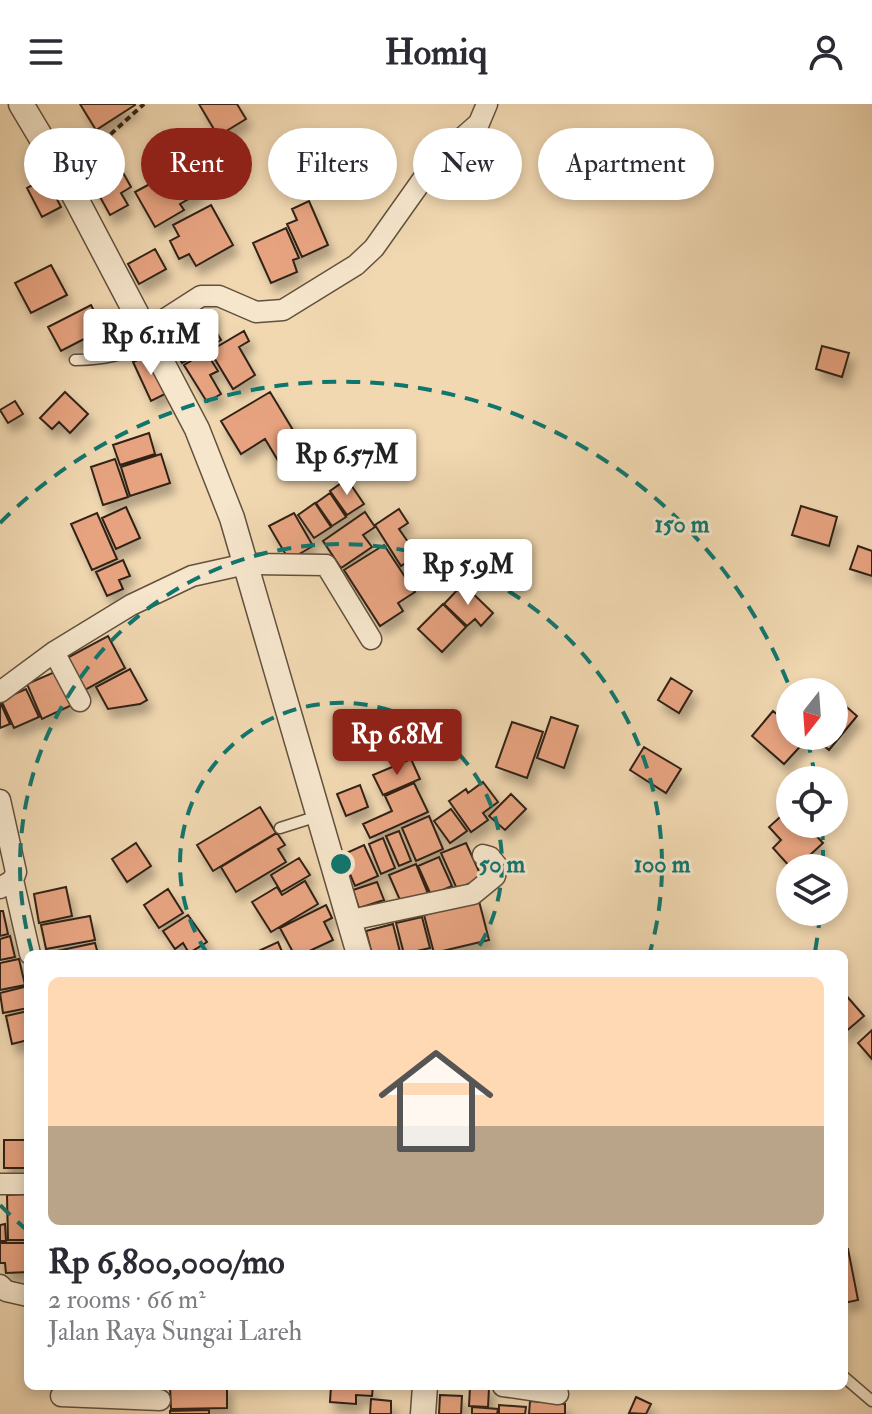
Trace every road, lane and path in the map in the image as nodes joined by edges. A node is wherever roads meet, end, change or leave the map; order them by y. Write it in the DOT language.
graph roads {
  1 [pos="21,104"];
  2 [pos="144,104"];
  3 [pos="487,104"];
  4 [pos="35,128"];
  5 [pos="117,128"];
  6 [pos="77,200"];
  7 [pos="150,335"];
  8 [pos="75,360"];
  9 [pos="246,564"];
  10 [pos="371,639"];
  11 [pos="54,652"];
  12 [pos="0,692"];
  13 [pos="80,701"];
  14 [pos="0,800"];
  15 [pos="320,815"];
  16 [pos="280,828"];
  17 [pos="483,855"];
  18 [pos="6,884"];
  19 [pos="351,920"];
  20 [pos="29,950"];
  21 [pos="358,950"];
  22 [pos="0,1184"];
  23 [pos="24,1184"];
  24 [pos="0,1285"];
  25 [pos="24,1295"];
  26 [pos="848,1380"];
  27 [pos="425,1390"];
  28 [pos="530,1390"];
  29 [pos="558,1394"];
  30 [pos="61,1396"];
  31 [pos="160,1400"];
  32 [pos="872,1401"];
  33 [pos="423,1414"];
  1 -- 4 [label="street"];
  2 -- 5 [label="path"];
  3 -- 7 [label="street"];
  6 -- 7 [label="street"];
  7 -- 8 [label="lane"];
  7 -- 9 [label="street"];
  9 -- 10 [label="street"];
  9 -- 11 [label="street"];
  9 -- 15 [label="street"];
  11 -- 12 [label="street"];
  11 -- 13 [label="street"];
  14 -- 18 [label="street"];
  15 -- 16 [label="lane"];
  15 -- 19 [label="street"];
  17 -- 19 [label="street"];
  18 -- 20 [label="street"];
  19 -- 21 [label="street"];
  22 -- 23 [label="street"];
  24 -- 25 [label="street"];
  26 -- 32 [label="lane"];
  27 -- 33 [label="street"];
  28 -- 29 [label="street"];
  30 -- 31 [label="street"];
}
